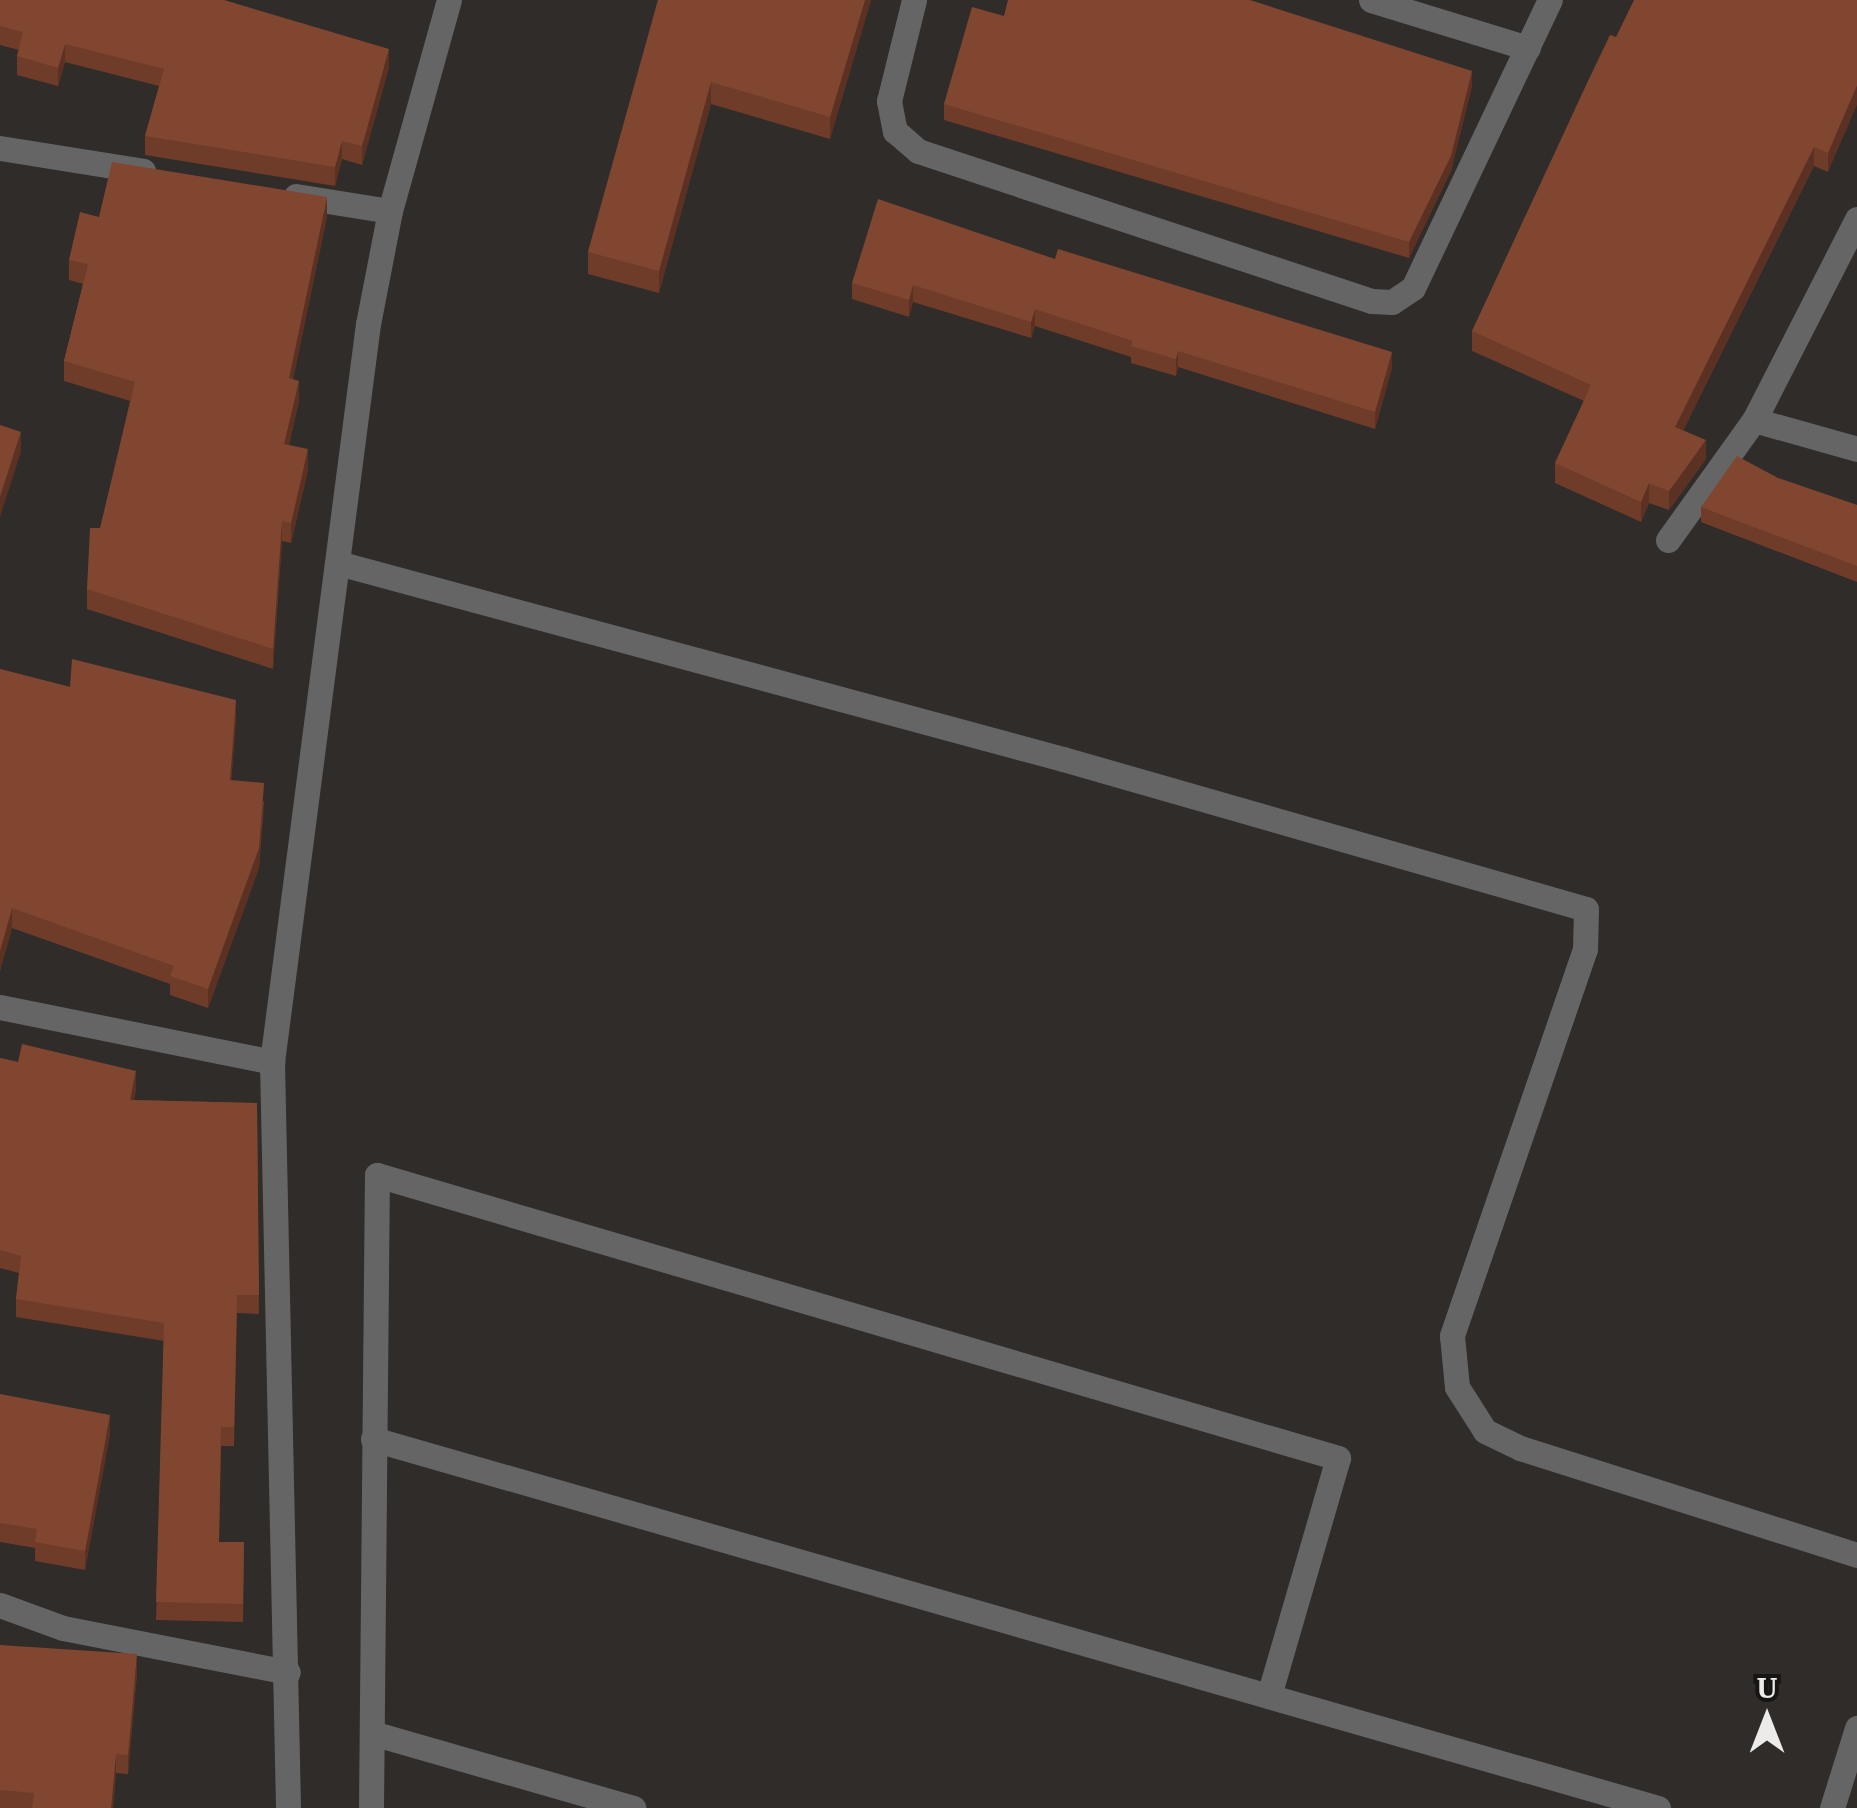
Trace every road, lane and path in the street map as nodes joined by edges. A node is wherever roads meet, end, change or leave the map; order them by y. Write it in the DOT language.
graph roads {
  1 [pos="449,0"];
  2 [pos="914,0"];
  3 [pos="1370,0"];
  4 [pos="1550,0"];
  5 [pos="1528,48"];
  6 [pos="0,148"];
  7 [pos="176,176"];
  8 [pos="273,192"];
  9 [pos="390,210"];
  10 [pos="1857,219"];
  11 [pos="1754,420"];
  12 [pos="1857,449"];
  13 [pos="1668,540"];
  14 [pos="338,564"];
  15 [pos="0,1006"];
  16 [pos="272,1062"];
  17 [pos="373,1439"];
  18 [pos="1857,1555"];
  19 [pos="0,1605"];
  20 [pos="288,1672"];
  21 [pos="1268,1696"];
  22 [pos="1857,1728"];
  23 [pos="372,1732"];
  24 [pos="288,1808"];
  25 [pos="371,1808"];
  26 [pos="633,1808"];
  27 [pos="1658,1808"];
  28 [pos="1832,1808"];
  1 -- 9 [label="street"];
  2 -- 5 [label="street"];
  3 -- 5 [label="street"];
  4 -- 5 [label="street"];
  6 -- 7 [label="street"];
  8 -- 9 [label="street"];
  9 -- 14 [label="street"];
  10 -- 11 [label="street"];
  11 -- 12 [label="street"];
  11 -- 13 [label="street"];
  14 -- 16 [label="street"];
  14 -- 18 [label="street"];
  15 -- 16 [label="street"];
  16 -- 20 [label="street"];
  17 -- 21 [label="street"];
  17 -- 21 [label="street"];
  17 -- 23 [label="street"];
  19 -- 20 [label="street"];
  20 -- 24 [label="street"];
  21 -- 27 [label="street"];
  22 -- 28 [label="street"];
  23 -- 25 [label="street"];
  23 -- 26 [label="street"];
}
